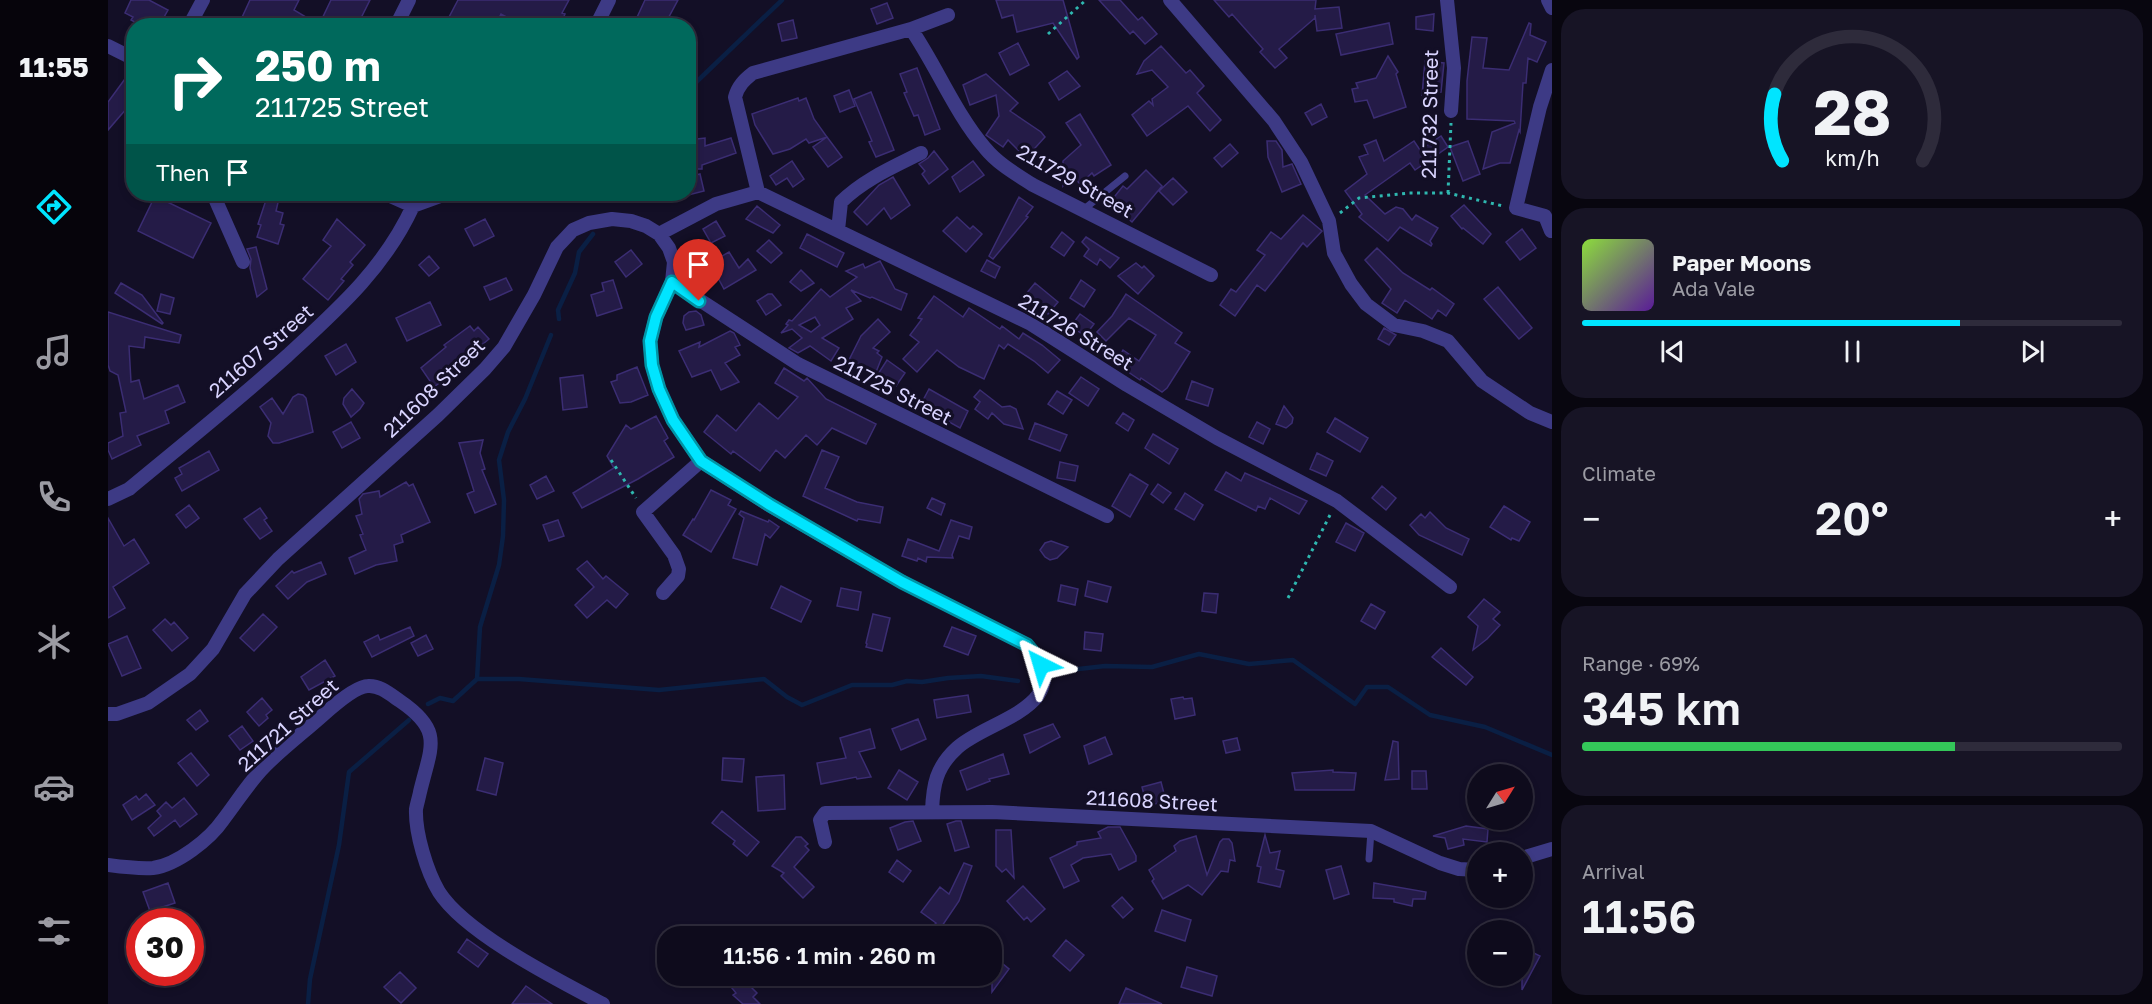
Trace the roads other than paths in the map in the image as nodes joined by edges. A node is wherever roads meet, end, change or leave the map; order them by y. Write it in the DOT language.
graph roads {
  1 [pos="203,0"];
  2 [pos="409,0"];
  3 [pos="609,0"];
  4 [pos="1170,0"];
  5 [pos="1447,0"];
  6 [pos="1548,0"];
  7 [pos="1552,8"];
  8 [pos="948,15"];
  9 [pos="193,18"];
  10 [pos="400,18"];
  11 [pos="600,18"];
  12 [pos="911,29"];
  13 [pos="108,46"];
  14 [pos="126,55"];
  15 [pos="1552,70"];
  16 [pos="1451,111"];
  17 [pos="921,153"];
  18 [pos="1125,176"];
  19 [pos="758,192"];
  20 [pos="216,201"];
  21 [pos="401,201"];
  22 [pos="426,201"];
  23 [pos="412,206"];
  24 [pos="1083,210"];
  25 [pos="838,230"];
  26 [pos="1551,231"];
  27 [pos="659,234"];
  28 [pos="243,262"];
  29 [pos="1211,275"];
  30 [pos="672,282"];
  31 [pos="1552,422"];
  32 [pos="701,461"];
  33 [pos="108,499"];
  34 [pos="1107,516"];
  35 [pos="1450,587"];
  36 [pos="663,593"];
  37 [pos="108,714"];
  38 [pos="932,811"];
  39 [pos="1371,831"];
  40 [pos="825,842"];
  41 [pos="1552,849"];
  42 [pos="1533,855"];
  43 [pos="1369,859"];
  44 [pos="108,865"];
  45 [pos="1467,869"];
  46 [pos="573,988"];
  47 [pos="584,1004"];
  48 [pos="603,1004"];
  1 -- 9 [label="street"];
  2 -- 10 [label="street"];
  3 -- 11 [label="street"];
  4 -- 31 [label="street"];
  5 -- 16 [label="street, 211732 Street"];
  6 -- 7 [label="street"];
  8 -- 12 [label="street"];
  12 -- 19 [label="street"];
  12 -- 24 [label="street, 211729 Street"];
  13 -- 14 [label="street"];
  15 -- 26 [label="street"];
  17 -- 25 [label="street"];
  18 -- 24 [label="lane"];
  19 -- 25 [label="street, 211726 Street"];
  19 -- 27 [label="street"];
  20 -- 28 [label="street"];
  21 -- 23 [label="street"];
  22 -- 23 [label="street"];
  23 -- 33 [label="street, 211607 Street"];
  24 -- 29 [label="street, 211729 Street"];
  25 -- 35 [label="street, 211726 Street"];
  27 -- 30 [label="street"];
  27 -- 37 [label="street, 211608 Street"];
  30 -- 32 [label="street"];
  30 -- 34 [label="street, 211725 Street"];
  32 -- 36 [label="street"];
  32 -- 38 [label="street"];
  38 -- 39 [label="street, 211608 Street"];
  38 -- 40 [label="street, 211608 Street"];
  39 -- 43 [label="lane"];
  39 -- 45 [label="street, 211608 Street"];
  41 -- 42 [label="street"];
  44 -- 46 [label="street, 211721 Street"];
  46 -- 47 [label="street"];
  46 -- 48 [label="street, 211721 Street"];
}
